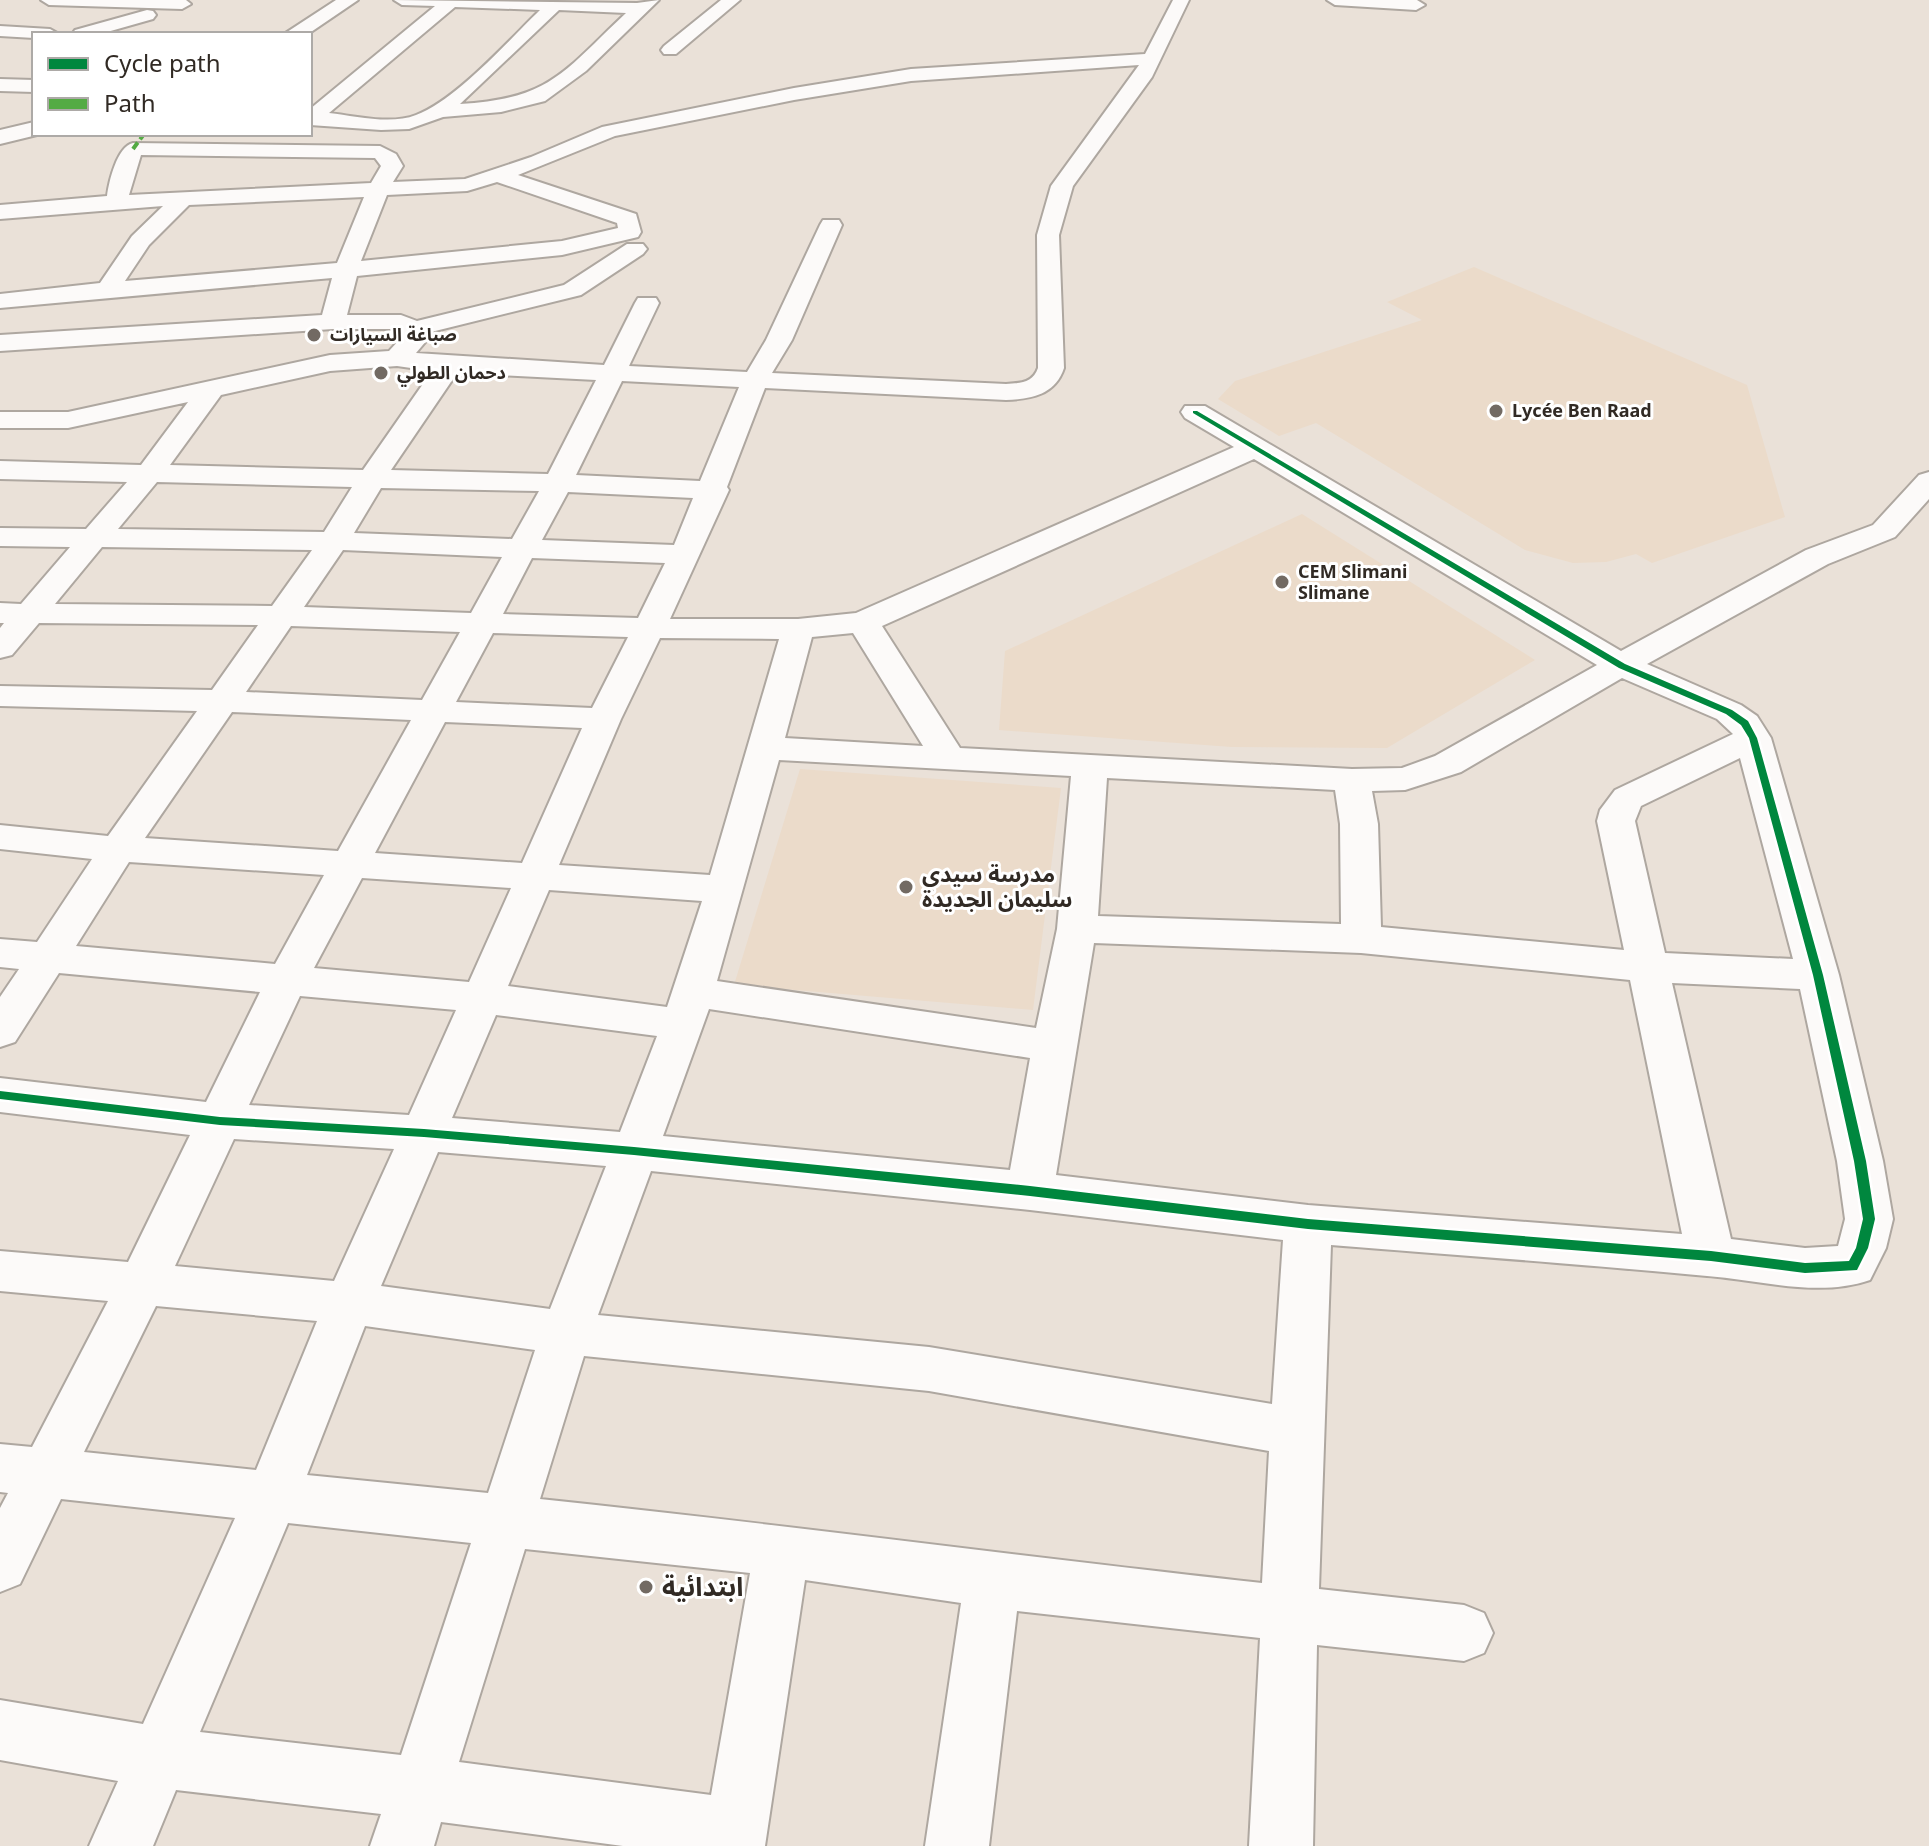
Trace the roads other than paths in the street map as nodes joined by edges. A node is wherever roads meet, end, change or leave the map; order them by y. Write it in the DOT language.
graph roads {
  1 [pos="49,0"];
  2 [pos="201,0"];
  3 [pos="349,0"];
  4 [pos="402,0"];
  5 [pos="732,0"];
  6 [pos="1181,0"];
  7 [pos="1335,0"];
  8 [pos="88,1"];
  9 [pos="452,1"];
  10 [pos="182,4"];
  11 [pos="646,4"];
  12 [pos="1416,5"];
  13 [pos="554,6"];
  14 [pos="0,31"];
  15 [pos="88,32"];
  16 [pos="297,32"];
  17 [pos="32,33"];
  18 [pos="670,50"];
  19 [pos="1152,59"];
  20 [pos="0,85"];
  21 [pos="32,86"];
  22 [pos="439,111"];
  23 [pos="312,117"];
  24 [pos="312,118"];
  25 [pos="0,129"];
  26 [pos="29,130"];
  27 [pos="286,136"];
  28 [pos="0,137"];
  29 [pos="268,152"];
  30 [pos="497,175"];
  31 [pos="376,192"];
  32 [pos="183,199"];
  33 [pos="118,202"];
  34 [pos="0,212"];
  35 [pos="831,225"];
  36 [pos="635,249"];
  37 [pos="344,271"];
  38 [pos="108,289"];
  39 [pos="0,301"];
  40 [pos="647,303"];
  41 [pos="333,322"];
  42 [pos="414,329"];
  43 [pos="0,343"];
  44 [pos="397,358"];
  45 [pos="449,365"];
  46 [pos="614,373"];
  47 [pos="756,378"];
  48 [pos="212,388"];
  49 [pos="1195,412"];
  50 [pos="0,420"];
  51 [pos="68,420"];
  52 [pos="1254,449"];
  53 [pos="2,470"];
  54 [pos="149,474"];
  55 [pos="372,478"];
  56 [pos="1929,481"];
  57 [pos="558,483"];
  58 [pos="714,490"];
  59 [pos="0,537"];
  60 [pos="96,538"];
  61 [pos="334,541"];
  62 [pos="523,549"];
  63 [pos="685,555"];
  64 [pos="14,613"];
  65 [pos="280,616"];
  66 [pos="480,622"];
  67 [pos="863,622"];
  68 [pos="647,629"];
  69 [pos="798,629"];
  70 [pos="0,648"];
  71 [pos="1622,666"];
  72 [pos="0,696"];
  73 [pos="224,701"];
  74 [pos="435,711"];
  75 [pos="604,719"];
  76 [pos="1753,738"];
  77 [pos="765,748"];
  78 [pos="950,760"];
  79 [pos="1090,767"];
  80 [pos="1352,780"];
  81 [pos="0,837"];
  82 [pos="118,849"];
  83 [pos="348,863"];
  84 [pos="537,878"];
  85 [pos="725,889"];
  86 [pos="1077,929"];
  87 [pos="1361,939"];
  88 [pos="0,953"];
  89 [pos="48,956"];
  90 [pos="1646,967"];
  91 [pos="1818,975"];
  92 [pos="286,981"];
  93 [pos="483,998"];
  94 [pos="687,1008"];
  95 [pos="0,1031"];
  96 [pos="1054,1046"];
  97 [pos="0,1095"];
  98 [pos="220,1121"];
  99 [pos="424,1133"];
  100 [pos="634,1151"];
  101 [pos="1030,1191"];
  102 [pos="1308,1224"];
  103 [pos="1711,1256"];
  104 [pos="0,1271"];
  105 [pos="142,1284"];
  106 [pos="349,1303"];
  107 [pos="566,1333"];
  108 [pos="1296,1432"];
  109 [pos="24,1471"];
  110 [pos="271,1498"];
  111 [pos="506,1520"];
  112 [pos="782,1550"];
  113 [pos="0,1565"];
  114 [pos="992,1581"];
  115 [pos="1291,1616"];
  116 [pos="1464,1633"];
  117 [pos="0,1730"];
  118 [pos="161,1758"];
  119 [pos="421,1788"];
  120 [pos="734,1838"];
  121 [pos="121,1846"];
  122 [pos="402,1846"];
  123 [pos="957,1846"];
  124 [pos="1281,1846"];
  1 -- 8 [label="street"];
  2 -- 10 [label="street"];
  3 -- 16 [label="street"];
  4 -- 9 [label="street"];
  5 -- 18 [label="street"];
  6 -- 19 [label="street"];
  7 -- 12 [label="street"];
  8 -- 10 [label="street"];
  9 -- 13 [label="street"];
  9 -- 23 [label="street"];
  10 -- 15 [label="street"];
  11 -- 13 [label="street"];
  11 -- 22 [label="street"];
  13 -- 22 [label="street"];
  14 -- 17 [label="street"];
  19 -- 30 [label="street"];
  19 -- 47 [label="street"];
  20 -- 21 [label="street"];
  22 -- 24 [label="street"];
  25 -- 26 [label="street"];
  26 -- 28 [label="street"];
  27 -- 29 [label="street"];
  29 -- 31 [label="street"];
  29 -- 33 [label="street"];
  30 -- 31 [label="street"];
  30 -- 37 [label="street"];
  31 -- 32 [label="street"];
  31 -- 37 [label="street"];
  32 -- 33 [label="street"];
  32 -- 38 [label="street"];
  33 -- 34 [label="street"];
  35 -- 47 [label="street"];
  36 -- 42 [label="street"];
  37 -- 38 [label="street"];
  37 -- 41 [label="street"];
  38 -- 39 [label="street"];
  40 -- 46 [label="street"];
  41 -- 42 [label="street"];
  41 -- 43 [label="street"];
  42 -- 44 [label="street"];
  44 -- 45 [label="street"];
  44 -- 48 [label="street"];
  45 -- 46 [label="street"];
  45 -- 55 [label="street"];
  46 -- 47 [label="street"];
  46 -- 57 [label="street"];
  47 -- 58 [label="street"];
  48 -- 51 [label="street"];
  48 -- 54 [label="street"];
  49 -- 52 [label="street"];
  50 -- 51 [label="street"];
  51 -- 53 [label="street"];
  52 -- 67 [label="street"];
  52 -- 71 [label="street"];
  53 -- 54 [label="street"];
  54 -- 55 [label="street"];
  54 -- 60 [label="street"];
  55 -- 57 [label="street"];
  55 -- 61 [label="street"];
  56 -- 71 [label="street"];
  57 -- 58 [label="street"];
  57 -- 62 [label="street"];
  58 -- 63 [label="street"];
  59 -- 60 [label="street"];
  60 -- 61 [label="street"];
  60 -- 64 [label="street"];
  61 -- 62 [label="street"];
  61 -- 65 [label="street"];
  62 -- 63 [label="street"];
  62 -- 66 [label="street"];
  63 -- 68 [label="street"];
  64 -- 65 [label="street"];
  64 -- 70 [label="street"];
  65 -- 66 [label="street"];
  65 -- 73 [label="street"];
  66 -- 68 [label="street"];
  66 -- 74 [label="street"];
  67 -- 69 [label="street"];
  67 -- 78 [label="street"];
  68 -- 69 [label="street"];
  68 -- 75 [label="street"];
  69 -- 77 [label="street"];
  71 -- 76 [label="street"];
  71 -- 80 [label="street"];
  72 -- 73 [label="street"];
  73 -- 74 [label="street"];
  73 -- 82 [label="street"];
  74 -- 75 [label="street"];
  74 -- 83 [label="street"];
  75 -- 84 [label="street"];
  76 -- 90 [label="street"];
  76 -- 91 [label="street"];
  77 -- 78 [label="street"];
  77 -- 85 [label="street"];
  78 -- 79 [label="street"];
  79 -- 80 [label="street"];
  79 -- 86 [label="street"];
  80 -- 87 [label="street"];
  81 -- 82 [label="street"];
  82 -- 83 [label="street"];
  82 -- 89 [label="street"];
  83 -- 84 [label="street"];
  83 -- 92 [label="street"];
  84 -- 85 [label="street"];
  84 -- 93 [label="street"];
  85 -- 94 [label="street"];
  86 -- 87 [label="street"];
  86 -- 96 [label="street"];
  87 -- 90 [label="street"];
  88 -- 89 [label="street"];
  89 -- 92 [label="street"];
  89 -- 95 [label="street"];
  90 -- 91 [label="street"];
  90 -- 103 [label="street"];
  91 -- 103 [label="street"];
  92 -- 93 [label="street"];
  92 -- 98 [label="street"];
  93 -- 94 [label="street"];
  93 -- 99 [label="street"];
  94 -- 96 [label="street"];
  94 -- 100 [label="street"];
  96 -- 101 [label="street"];
  97 -- 98 [label="street"];
  98 -- 99 [label="street"];
  98 -- 105 [label="street"];
  99 -- 100 [label="street"];
  99 -- 106 [label="street"];
  100 -- 101 [label="street"];
  100 -- 107 [label="street"];
  101 -- 102 [label="street"];
  102 -- 103 [label="street"];
  102 -- 108 [label="street"];
  104 -- 105 [label="street"];
  105 -- 106 [label="street"];
  105 -- 109 [label="street"];
  106 -- 107 [label="street"];
  106 -- 110 [label="street"];
  107 -- 108 [label="street"];
  107 -- 111 [label="street"];
  108 -- 115 [label="street"];
  109 -- 110 [label="street"];
  109 -- 113 [label="street"];
  110 -- 111 [label="street"];
  110 -- 118 [label="street"];
  111 -- 112 [label="street"];
  111 -- 119 [label="street"];
  112 -- 114 [label="street"];
  112 -- 120 [label="street"];
  114 -- 115 [label="street"];
  114 -- 123 [label="street"];
  115 -- 116 [label="street"];
  115 -- 124 [label="street"];
  117 -- 118 [label="street"];
  118 -- 119 [label="street"];
  118 -- 121 [label="street"];
  119 -- 120 [label="street"];
  119 -- 122 [label="street"];
}
